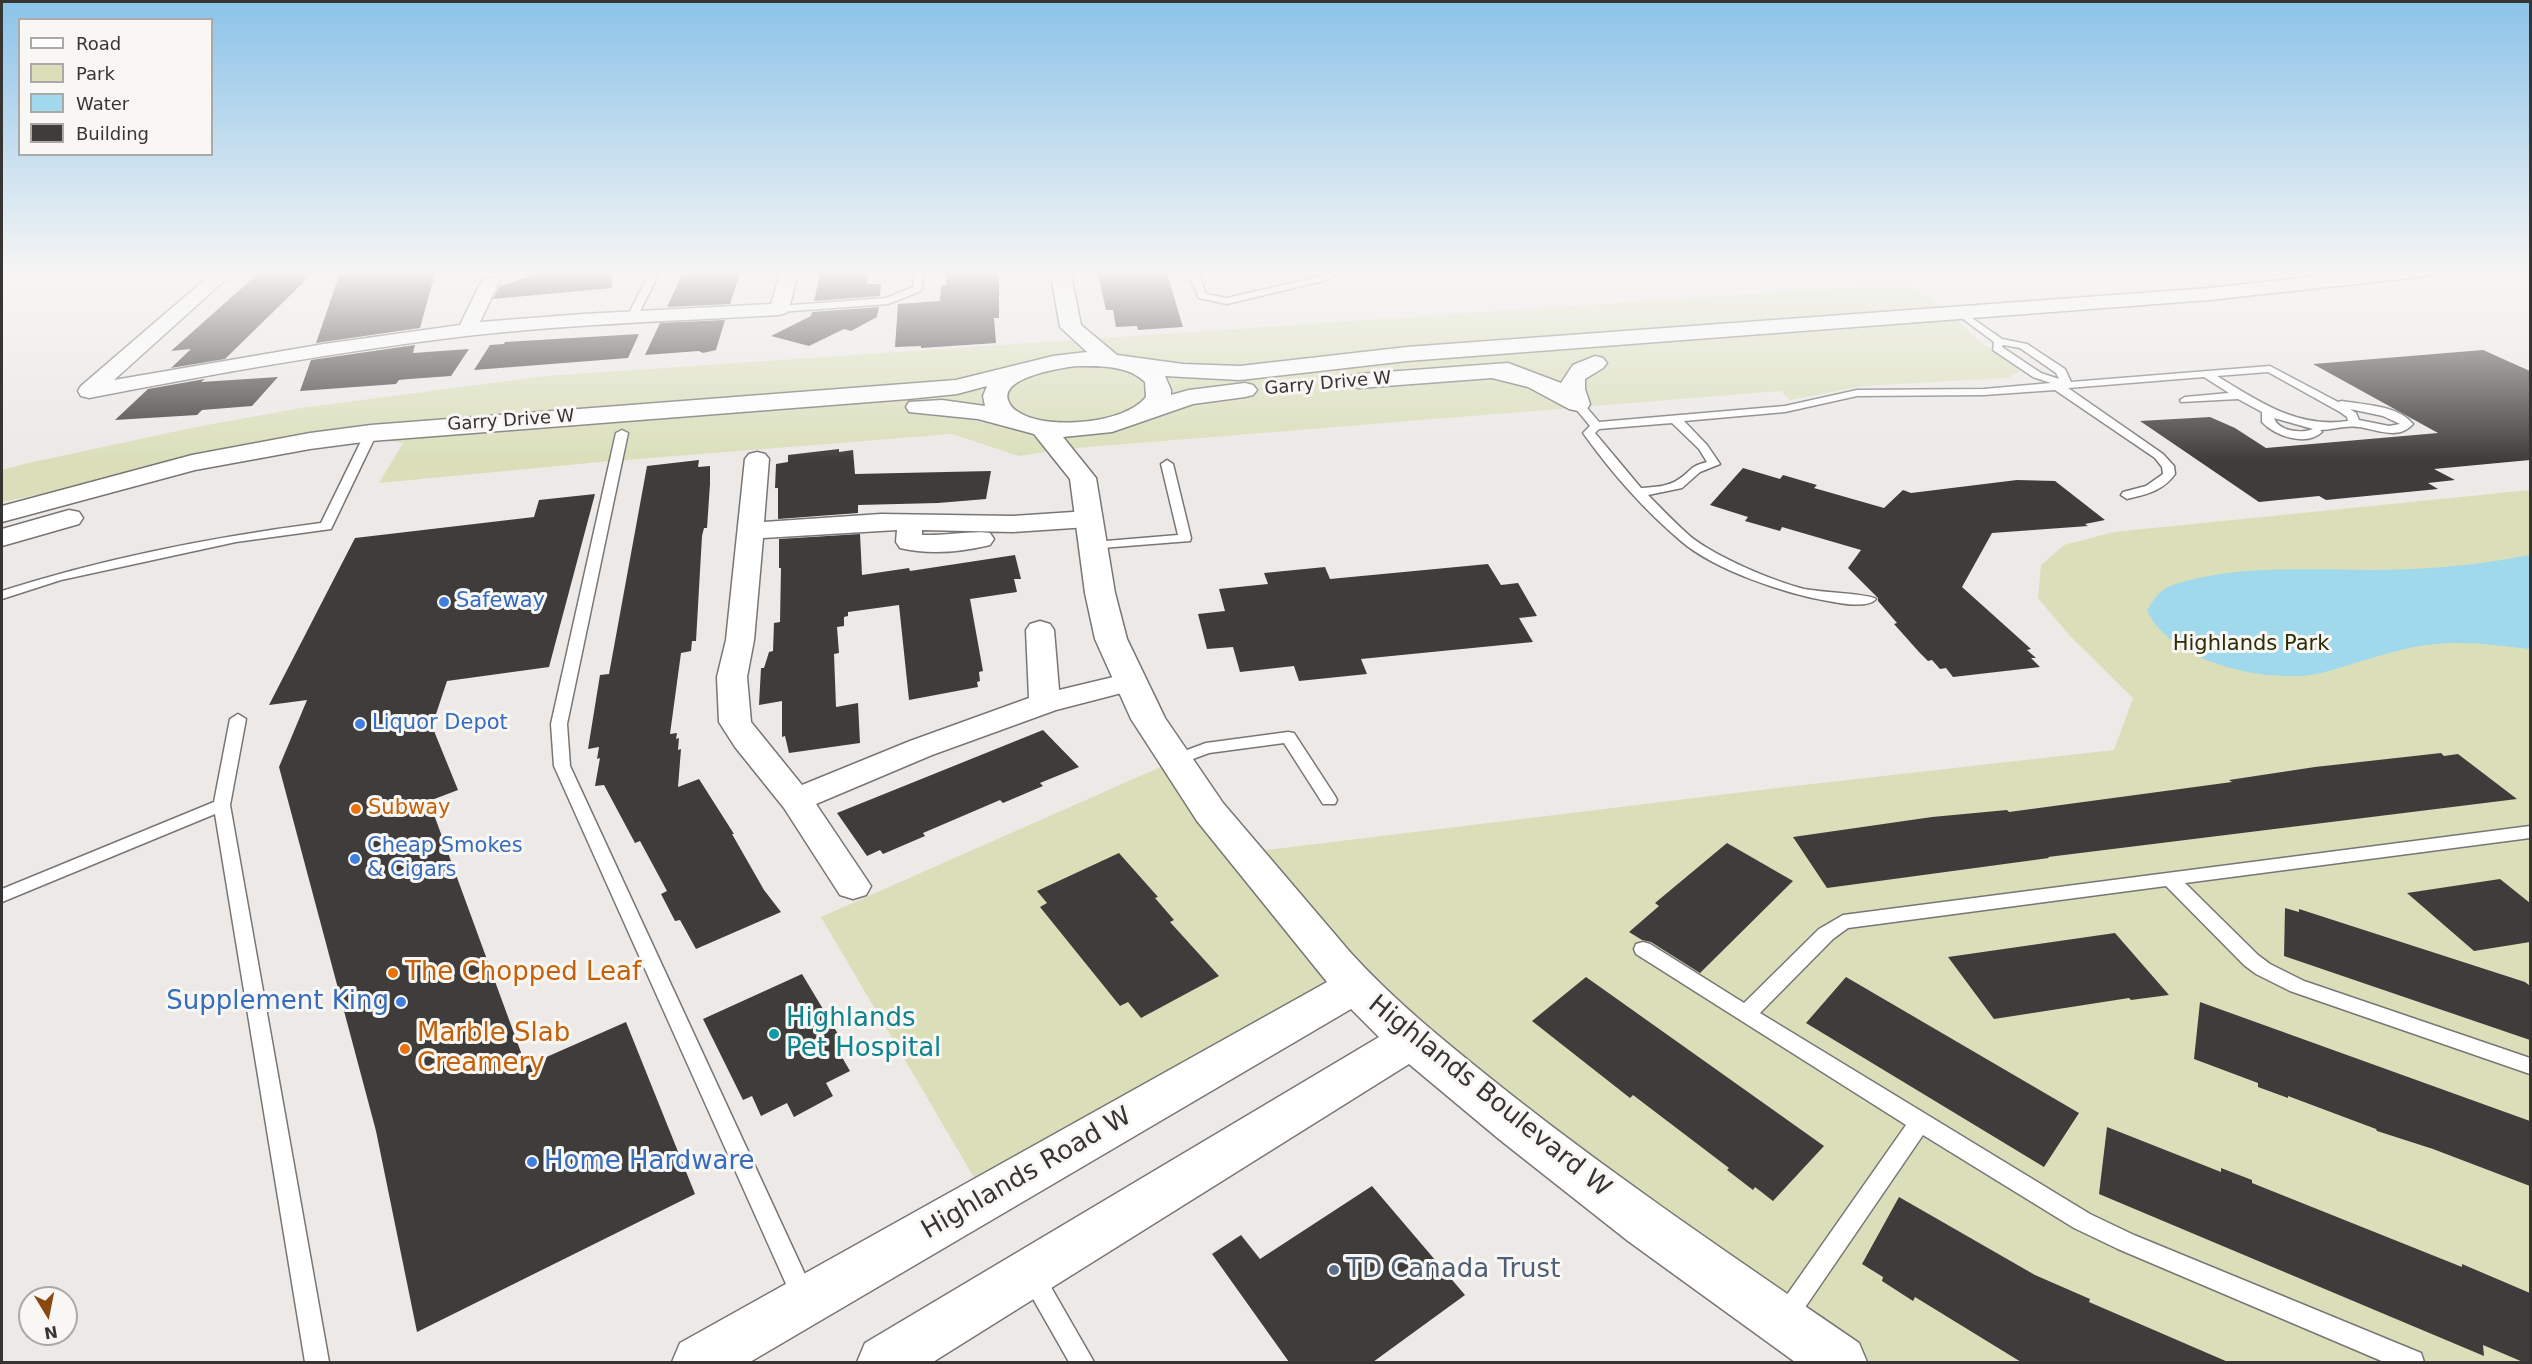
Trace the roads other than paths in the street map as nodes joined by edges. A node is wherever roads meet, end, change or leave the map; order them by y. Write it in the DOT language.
graph roads {
  1 [pos="154,334"];
  2 [pos="441,334"];
  3 [pos="1065,334"];
  4 [pos="1080,334"];
  5 [pos="1689,334"];
  6 [pos="1989,334"];
  7 [pos="1999,334"];
  8 [pos="2013,334"];
  9 [pos="1953,336"];
  10 [pos="1994,337"];
  11 [pos="1618,361"];
  12 [pos="1118,362"];
  13 [pos="1595,363"];
  14 [pos="1034,367"];
  15 [pos="1491,371"];
  16 [pos="2206,374"];
  17 [pos="2062,386"];
  18 [pos="2241,395"];
  19 [pos="2185,400"];
  20 [pos="2329,401"];
  21 [pos="1578,404"];
  22 [pos="1145,412"];
  23 [pos="1675,419"];
  24 [pos="1012,420"];
  25 [pos="2354,422"];
  26 [pos="1117,424"];
  27 [pos="1596,426"];
  28 [pos="1042,428"];
  29 [pos="622,433"];
  30 [pos="366,444"];
  31 [pos="757,459"];
  32 [pos="1167,464"];
  33 [pos="1083,478"];
  34 [pos="1639,492"];
  35 [pos="2127,495"];
  36 [pos="2,514"];
  37 [pos="751,531"];
  38 [pos="1091,532"];
  39 [pos="2,538"];
  40 [pos="2,595"];
  41 [pos="1869,599"];
  42 [pos="1040,630"];
  43 [pos="1130,682"];
  44 [pos="1045,703"];
  45 [pos="238,719"];
  46 [pos="1174,761"];
  47 [pos="796,800"];
  48 [pos="1329,800"];
  49 [pos="222,805"];
  50 [pos="2530,832"];
  51 [pos="2169,878"];
  52 [pos="853,886"];
  53 [pos="2,896"];
  54 [pos="1643,950"];
  55 [pos="1355,986"];
  56 [pos="1746,1014"];
  57 [pos="1411,1040"];
  58 [pos="2530,1066"];
  59 [pos="1920,1122"];
  60 [pos="1030,1273"];
  61 [pos="806,1301"];
  62 [pos="1782,1322"];
  63 [pos="317,1362"];
  64 [pos="699,1362"];
  65 [pos="884,1362"];
  66 [pos="1082,1362"];
  67 [pos="1840,1362"];
  68 [pos="2412,1362"];
  1 -- 2 [label="street"];
  3 -- 14 [label="main road"];
  4 -- 12 [label="main road"];
  5 -- 12 [label="main road, Garry Drive W"];
  6 -- 10 [label="lane"];
  7 -- 10 [label="main road"];
  8 -- 10 [label="main road"];
  9 -- 10 [label="main road"];
  10 -- 17 [label="lane"];
  10 -- 17 [label="lane"];
  11 -- 13 [label="main road, Garry Drive W"];
  12 -- 14 [label="main road, Garry Drive W"];
  12 -- 22 [label="main road"];
  13 -- 15 [label="main road, Garry Drive W"];
  13 -- 21 [label="main road"];
  14 -- 24 [label="main road"];
  14 -- 30 [label="main road, Garry Drive W"];
  15 -- 21 [label="main road"];
  15 -- 22 [label="main road, Garry Drive W"];
  16 -- 17 [label="lane"];
  16 -- 18 [label="lane"];
  16 -- 20 [label="lane"];
  17 -- 23 [label="lane"];
  17 -- 35 [label="lane"];
  18 -- 19 [label="lane"];
  18 -- 25 [label="lane"];
  20 -- 25 [label="lane"];
  20 -- 25 [label="lane"];
  21 -- 27 [label="lane"];
  22 -- 26 [label="main road, Garry Drive W"];
  23 -- 27 [label="lane"];
  23 -- 34 [label="lane"];
  24 -- 28 [label="main road, Garry Drive W"];
  24 -- 29 [label="main road, Garry Drive W"];
  26 -- 28 [label="main road, Garry Drive W"];
  26 -- 33 [label="main road"];
  27 -- 34 [label="lane"];
  28 -- 33 [label="main road"];
  29 -- 30 [label="main road, Garry Drive W"];
  29 -- 61 [label="lane"];
  30 -- 36 [label="main road, Garry Drive W"];
  30 -- 39 [label="main road, Garry Drive W"];
  30 -- 40 [label="lane"];
  31 -- 37 [label="street"];
  32 -- 38 [label="lane"];
  33 -- 38 [label="main road, Highlands Boulevard W"];
  34 -- 41 [label="lane"];
  37 -- 38 [label="street"];
  37 -- 47 [label="street"];
  38 -- 43 [label="main road, Highlands Boulevard W"];
  42 -- 44 [label="street"];
  43 -- 44 [label="street"];
  43 -- 46 [label="main road, Highlands Boulevard W"];
  44 -- 47 [label="street"];
  45 -- 49 [label="lane"];
  46 -- 48 [label="lane"];
  46 -- 55 [label="main road, Highlands Boulevard W"];
  47 -- 52 [label="street"];
  49 -- 53 [label="lane"];
  49 -- 63 [label="lane"];
  50 -- 51 [label="lane"];
  51 -- 56 [label="lane"];
  51 -- 58 [label="lane"];
  54 -- 56 [label="lane"];
  55 -- 57 [label="main road, Highlands Boulevard W"];
  55 -- 61 [label="main road, Highlands Road W"];
  56 -- 59 [label="lane"];
  57 -- 60 [label="main road"];
  57 -- 62 [label="main road, Highlands Boulevard W"];
  59 -- 62 [label="lane"];
  59 -- 68 [label="lane"];
  60 -- 65 [label="main road"];
  60 -- 66 [label="lane"];
  61 -- 64 [label="main road, Highlands Road W"];
  62 -- 67 [label="main road, Highlands Boulevard W"];
}
